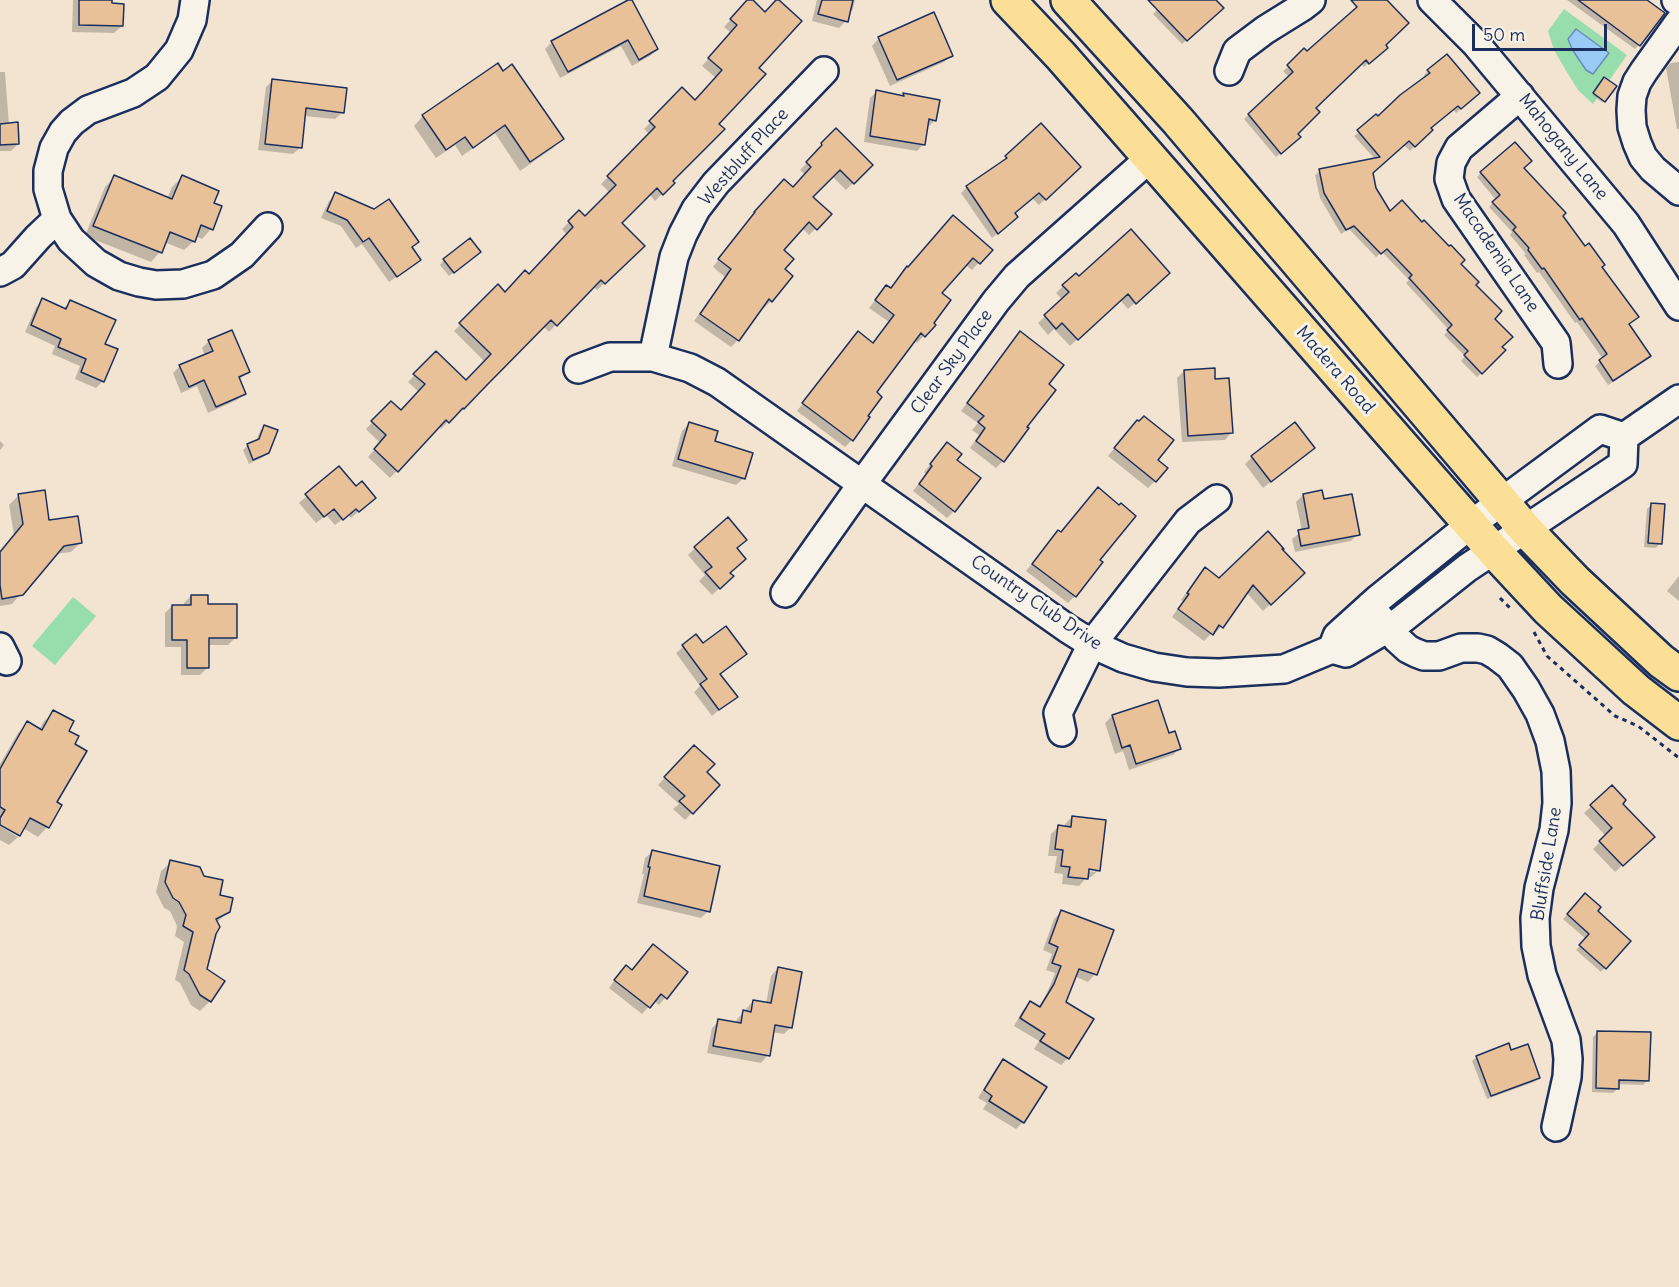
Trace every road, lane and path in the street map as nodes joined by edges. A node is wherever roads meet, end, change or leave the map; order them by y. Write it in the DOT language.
graph roads {
  1 [pos="195,0"];
  2 [pos="1008,0"];
  3 [pos="1068,0"];
  4 [pos="1311,0"];
  5 [pos="1432,0"];
  6 [pos="1679,22"];
  7 [pos="824,70"];
  8 [pos="1229,71"];
  9 [pos="1520,96"];
  10 [pos="1150,158"];
  11 [pos="1679,191"];
  12 [pos="57,219"];
  13 [pos="268,227"];
  14 [pos="0,272"];
  15 [pos="1679,305"];
  16 [pos="653,357"];
  17 [pos="1558,364"];
  18 [pos="578,369"];
  19 [pos="1679,399"];
  20 [pos="1624,437"];
  21 [pos="862,484"];
  22 [pos="1217,499"];
  23 [pos="1502,501"];
  24 [pos="1470,525"];
  25 [pos="1525,529"];
  26 [pos="1493,550"];
  27 [pos="785,593"];
  28 [pos="1499,596"];
  29 [pos="1370,606"];
  30 [pos="1513,611"];
  31 [pos="1388,629"];
  32 [pos="1533,630"];
  33 [pos="1092,644"];
  34 [pos="1332,649"];
  35 [pos="1679,674"];
  36 [pos="1679,723"];
  37 [pos="1062,732"];
  38 [pos="1679,758"];
  39 [pos="1557,1127"];
  1 -- 12 [label="street"];
  2 -- 10 [label="main road, Madera Road"];
  3 -- 23 [label="main road"];
  4 -- 8 [label="street"];
  5 -- 9 [label="street, Mahogany Lane"];
  6 -- 11 [label="street"];
  7 -- 16 [label="street, Westbluff Place"];
  9 -- 15 [label="street, Mahogany Lane"];
  9 -- 17 [label="street, Macademia Lane"];
  10 -- 21 [label="street, Clear Sky Place"];
  10 -- 24 [label="main road, Madera Road"];
  12 -- 13 [label="street"];
  12 -- 14 [label="street"];
  16 -- 18 [label="street, Country Club Drive"];
  16 -- 21 [label="street, Country Club Drive"];
  19 -- 20 [label="street"];
  20 -- 23 [label="street"];
  20 -- 25 [label="street, Country Club Drive"];
  21 -- 27 [label="street, Clear Sky Place"];
  21 -- 33 [label="street, Country Club Drive"];
  22 -- 33 [label="street"];
  23 -- 24 [label="street"];
  23 -- 25 [label="main road"];
  24 -- 26 [label="main road, Madera Road"];
  24 -- 29 [label="street"];
  25 -- 26 [label="street, Country Club Drive"];
  25 -- 35 [label="main road"];
  26 -- 31 [label="street, Country Club Drive"];
  26 -- 36 [label="main road, Madera Road"];
  28 -- 30 [label="path"];
  29 -- 31 [label="street, Bluffside Lane"];
  29 -- 34 [label="street"];
  31 -- 34 [label="street, Country Club Drive"];
  31 -- 39 [label="street, Bluffside Lane"];
  32 -- 38 [label="path"];
  33 -- 34 [label="street, Country Club Drive"];
  33 -- 37 [label="street"];
}
